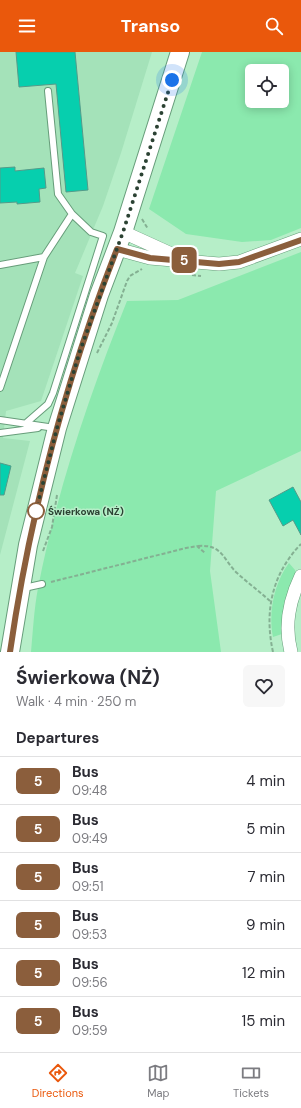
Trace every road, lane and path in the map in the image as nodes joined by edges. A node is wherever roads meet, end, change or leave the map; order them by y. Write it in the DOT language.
graph roads {
  1 [pos="180,52"];
  2 [pos="48,91"];
  3 [pos="142,212"];
  4 [pos="72,214"];
  5 [pos="151,231"];
  6 [pos="123,232"];
  7 [pos="301,240"];
  8 [pos="117,249"];
  9 [pos="44,257"];
  10 [pos="183,260"];
  11 [pos="0,265"];
  12 [pos="147,267"];
  13 [pos="96,356"];
  14 [pos="0,388"];
  15 [pos="0,420"];
  16 [pos="25,424"];
  17 [pos="50,428"];
  18 [pos="0,433"];
  19 [pos="57,490"];
  20 [pos="301,544"];
  21 [pos="197,546"];
  22 [pos="42,553"];
  23 [pos="206,553"];
  24 [pos="301,576"];
  25 [pos="42,584"];
  26 [pos="20,588"];
  27 [pos="270,602"];
  28 [pos="10,652"];
  29 [pos="273,652"];
  30 [pos="291,652"];
  1 -- 6 [label="main road"];
  2 -- 4 [label="lane"];
  3 -- 5 [label="path"];
  4 -- 9 [label="lane"];
  4 -- 16 [label="lane"];
  6 -- 8 [label="main road"];
  6 -- 10 [label="street"];
  7 -- 10 [label="street"];
  8 -- 10 [label="street"];
  8 -- 17 [label="main road"];
  9 -- 11 [label="lane"];
  9 -- 14 [label="lane"];
  12 -- 13 [label="path"];
  15 -- 16 [label="lane"];
  16 -- 17 [label="lane"];
  17 -- 18 [label="lane"];
  17 -- 26 [label="main road"];
  19 -- 22 [label="path"];
  20 -- 27 [label="path"];
  21 -- 23 [label="path"];
  21 -- 25 [label="path"];
  21 -- 27 [label="path"];
  24 -- 30 [label="street"];
  25 -- 26 [label="lane"];
  26 -- 28 [label="main road"];
  27 -- 29 [label="path"];
}
